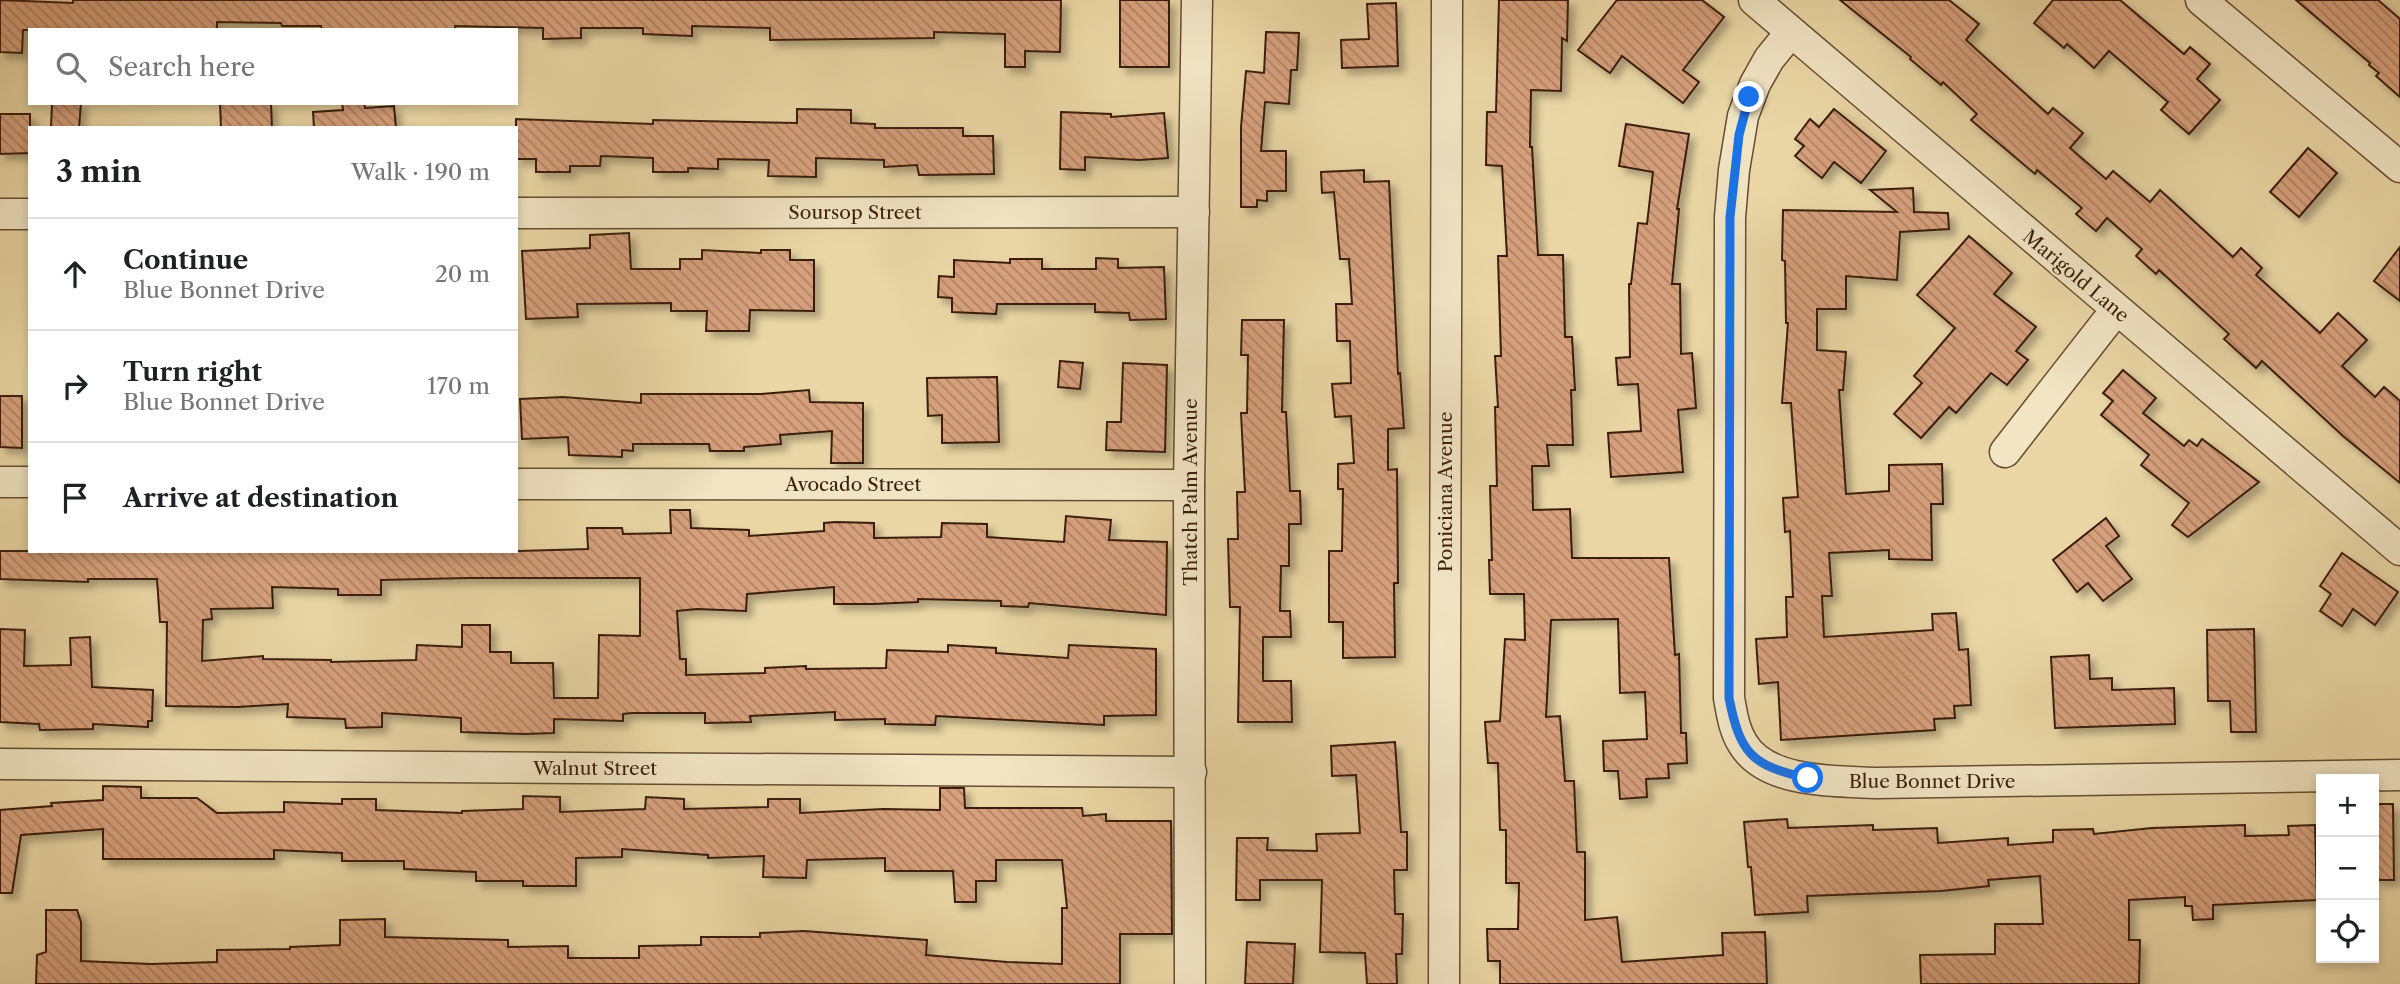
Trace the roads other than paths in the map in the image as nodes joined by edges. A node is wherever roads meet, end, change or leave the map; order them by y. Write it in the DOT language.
graph roads {
  1 [pos="1197,0"];
  2 [pos="1447,0"];
  3 [pos="1754,0"];
  4 [pos="2201,0"];
  5 [pos="1791,32"];
  6 [pos="2400,167"];
  7 [pos="1194,212"];
  8 [pos="518,213"];
  9 [pos="0,214"];
  10 [pos="28,214"];
  11 [pos="2116,310"];
  12 [pos="2005,452"];
  13 [pos="0,482"];
  14 [pos="28,482"];
  15 [pos="518,484"];
  16 [pos="1189,485"];
  17 [pos="2400,550"];
  18 [pos="0,764"];
  19 [pos="1191,772"];
  20 [pos="2400,775"];
  21 [pos="1190,984"];
  22 [pos="1444,984"];
  1 -- 7 [label="street, Thatch Palm Avenue"];
  2 -- 22 [label="street, Poniciana Avenue"];
  3 -- 5 [label="street, Marigold Lane"];
  4 -- 6 [label="street"];
  5 -- 11 [label="street, Marigold Lane"];
  5 -- 20 [label="street, Blue Bonnet Drive"];
  7 -- 8 [label="street, Soursop Street"];
  7 -- 16 [label="street, Thatch Palm Avenue"];
  9 -- 10 [label="street"];
  11 -- 12 [label="street"];
  11 -- 17 [label="street, Marigold Lane"];
  13 -- 14 [label="street"];
  15 -- 16 [label="street, Avocado Street"];
  16 -- 19 [label="street, Thatch Palm Avenue"];
  18 -- 19 [label="street, Walnut Street"];
  19 -- 21 [label="street, Thatch Palm Avenue"];
}
